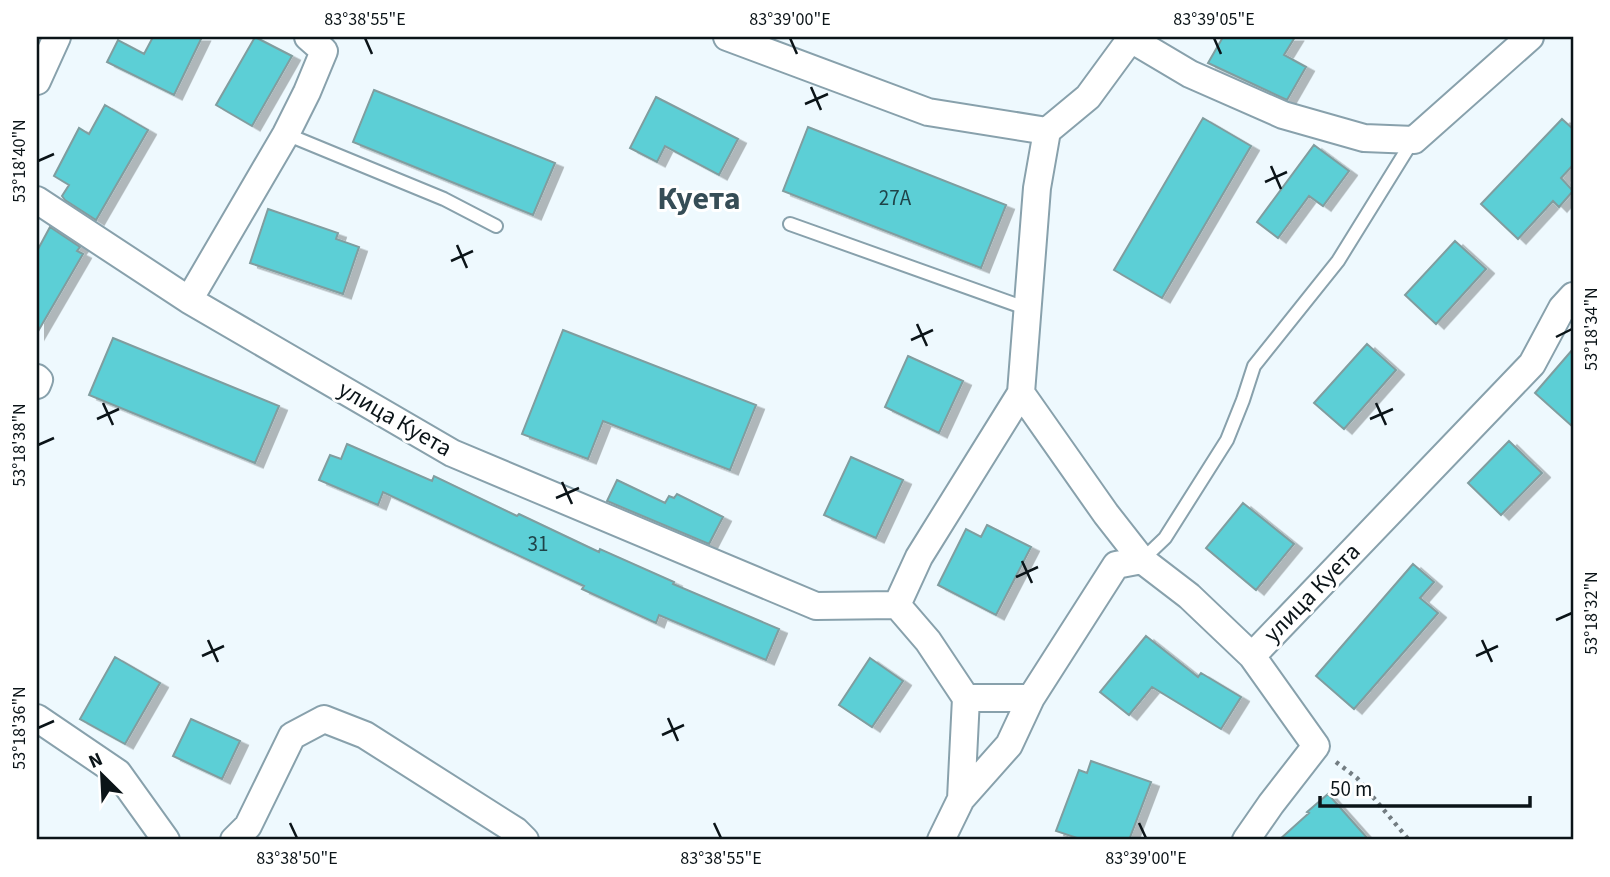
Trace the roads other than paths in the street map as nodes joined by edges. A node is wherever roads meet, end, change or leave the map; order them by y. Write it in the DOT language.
graph roads {
  1 [pos="57,37"];
  2 [pos="308,37"];
  3 [pos="727,37"];
  4 [pos="1530,37"];
  5 [pos="1132,38"];
  6 [pos="37,81"];
  7 [pos="1047,131"];
  8 [pos="286,134"];
  9 [pos="1414,140"];
  10 [pos="37,200"];
  11 [pos="790,224"];
  12 [pos="496,226"];
  13 [pos="1573,296"];
  14 [pos="189,300"];
  15 [pos="1028,310"];
  16 [pos="37,378"];
  17 [pos="37,385"];
  18 [pos="1021,393"];
  19 [pos="1142,560"];
  20 [pos="897,605"];
  21 [pos="1252,656"];
  22 [pos="966,698"];
  23 [pos="1031,698"];
  24 [pos="37,718"];
  25 [pos="961,799"];
  26 [pos="947,837"];
  27 [pos="166,840"];
  28 [pos="234,840"];
  29 [pos="525,840"];
  30 [pos="1246,840"];
  1 -- 6 [label="street"];
  2 -- 8 [label="street"];
  3 -- 7 [label="street"];
  4 -- 9 [label="street"];
  5 -- 7 [label="street"];
  5 -- 9 [label="street"];
  7 -- 15 [label="street"];
  8 -- 12 [label="lane"];
  8 -- 14 [label="street"];
  9 -- 19 [label="lane"];
  10 -- 14 [label="street, улица Куета"];
  11 -- 15 [label="lane"];
  13 -- 21 [label="street, улица Куета"];
  14 -- 20 [label="street, улица Куета"];
  15 -- 18 [label="street"];
  16 -- 17 [label="street"];
  18 -- 19 [label="street, улица Куета"];
  18 -- 20 [label="street"];
  19 -- 21 [label="street, улица Куета"];
  19 -- 23 [label="street"];
  20 -- 22 [label="street"];
  21 -- 30 [label="street"];
  22 -- 23 [label="street"];
  22 -- 25 [label="street"];
  23 -- 25 [label="street"];
  24 -- 27 [label="street"];
  25 -- 26 [label="street"];
  28 -- 29 [label="street"];
}
